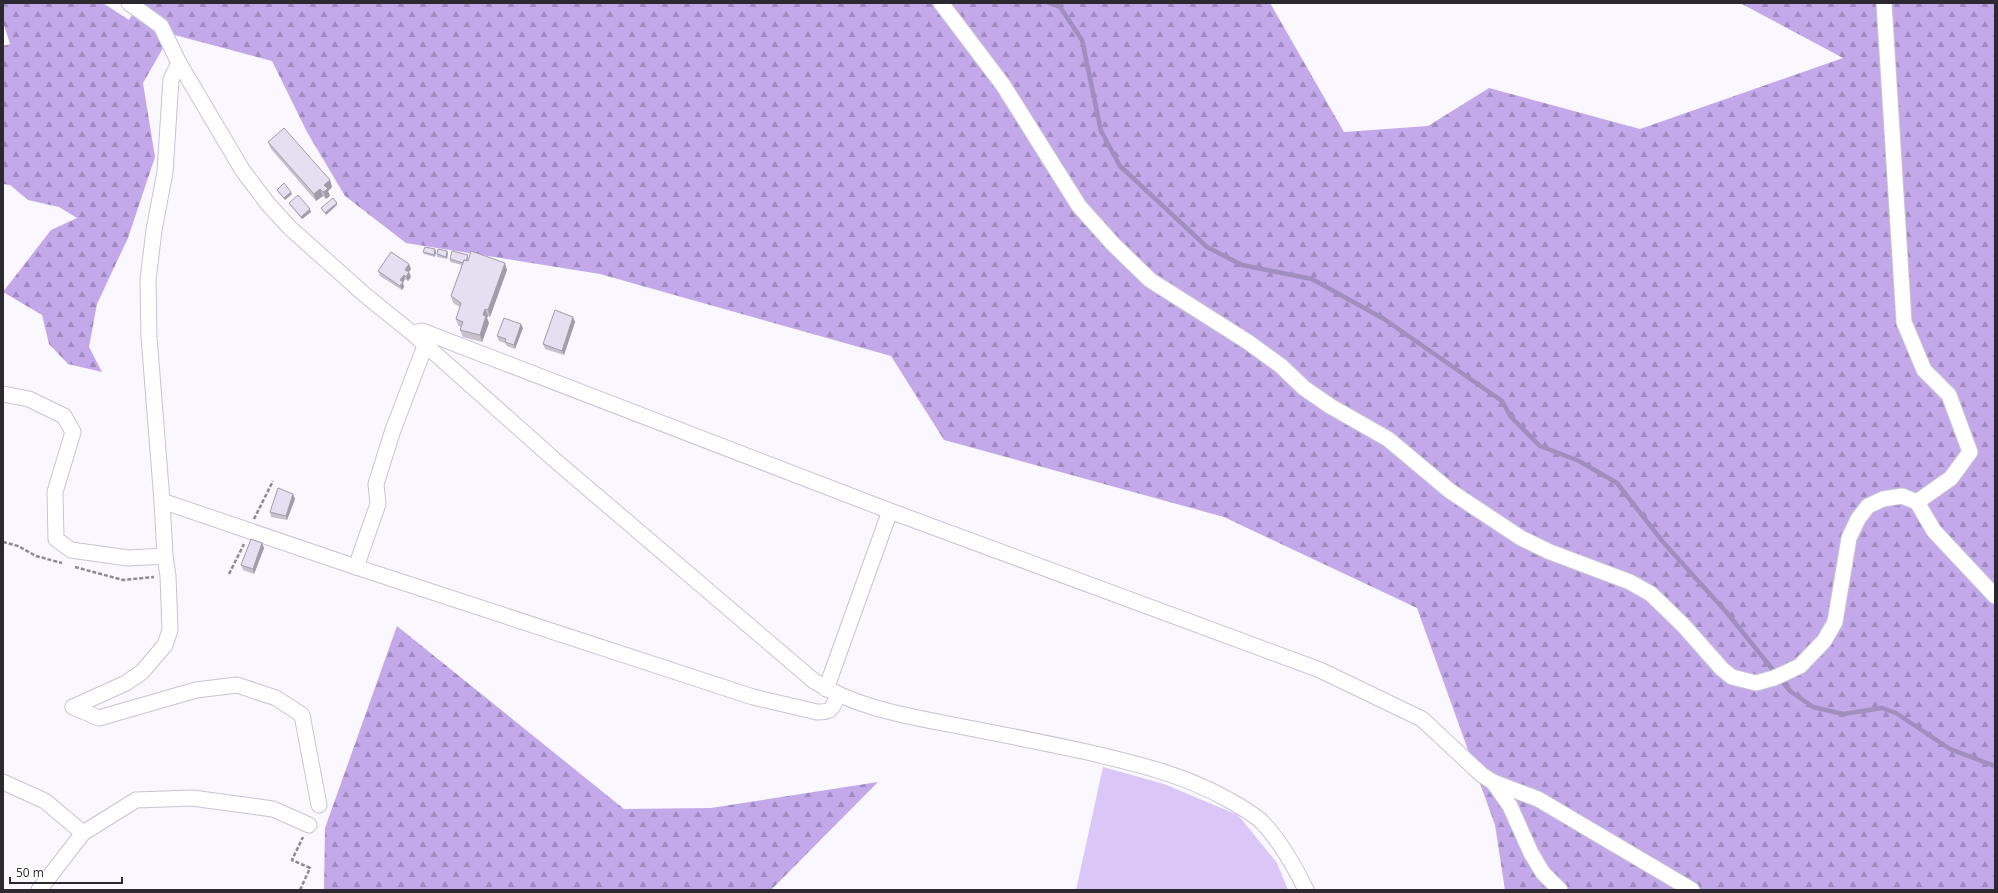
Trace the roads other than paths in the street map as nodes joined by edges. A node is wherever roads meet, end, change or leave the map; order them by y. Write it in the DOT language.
graph roads {
  1 [pos="130,3"];
  2 [pos="942,3"];
  3 [pos="1884,3"];
  4 [pos="179,63"];
  5 [pos="412,333"];
  6 [pos="425,346"];
  7 [pos="3,394"];
  8 [pos="162,501"];
  9 [pos="1917,502"];
  10 [pos="890,511"];
  11 [pos="165,556"];
  12 [pos="356,567"];
  13 [pos="1995,596"];
  14 [pos="832,692"];
  15 [pos="3,782"];
  16 [pos="1493,782"];
  17 [pos="319,805"];
  18 [pos="309,825"];
  19 [pos="83,833"];
  20 [pos="39,890"];
  21 [pos="1306,890"];
  22 [pos="1560,890"];
  23 [pos="1692,890"];
  1 -- 4 [label="street"];
  2 -- 9 [label="street"];
  3 -- 9 [label="street"];
  4 -- 5 [label="street"];
  4 -- 8 [label="street"];
  5 -- 6 [label="street"];
  5 -- 10 [label="street"];
  6 -- 12 [label="street"];
  6 -- 14 [label="street"];
  7 -- 11 [label="street"];
  8 -- 11 [label="street"];
  8 -- 12 [label="street"];
  9 -- 13 [label="street"];
  10 -- 14 [label="street"];
  10 -- 16 [label="street"];
  11 -- 17 [label="street"];
  12 -- 14 [label="street"];
  14 -- 21 [label="street"];
  15 -- 19 [label="street"];
  16 -- 22 [label="street"];
  16 -- 23 [label="street"];
  18 -- 19 [label="street"];
  19 -- 20 [label="street"];
}
